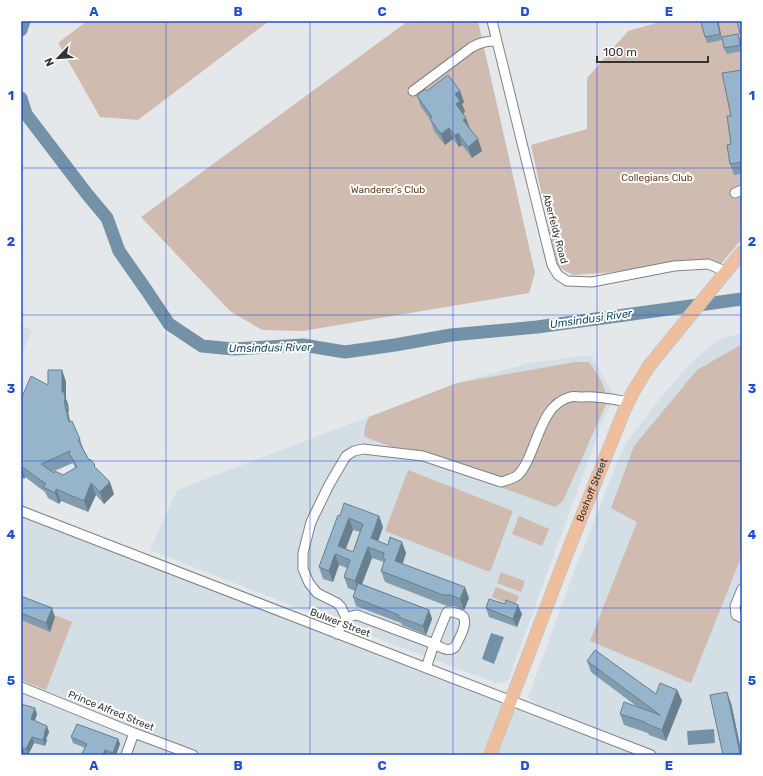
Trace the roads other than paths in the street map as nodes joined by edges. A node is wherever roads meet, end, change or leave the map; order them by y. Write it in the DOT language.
graph roads {
  1 [pos="492,21"];
  2 [pos="497,41"];
  3 [pos="413,91"];
  4 [pos="742,252"];
  5 [pos="725,272"];
  6 [pos="628,402"];
  7 [pos="21,511"];
  8 [pos="742,592"];
  9 [pos="346,618"];
  10 [pos="742,618"];
  11 [pos="337,634"];
  12 [pos="426,668"];
  13 [pos="21,687"];
  14 [pos="510,701"];
  15 [pos="134,733"];
  16 [pos="126,755"];
  17 [pos="193,755"];
  18 [pos="490,755"];
  19 [pos="651,755"];
  1 -- 2 [label="street, Aberfeldy Road"];
  2 -- 3 [label="street"];
  2 -- 5 [label="street, Aberfeldy Road"];
  4 -- 5 [label="main road, Boshoff Street"];
  5 -- 6 [label="main road, Boshoff Street"];
  6 -- 9 [label="street"];
  6 -- 14 [label="main road, Boshoff Street"];
  7 -- 11 [label="street, Bulwer Street"];
  8 -- 10 [label="street"];
  9 -- 11 [label="street"];
  9 -- 12 [label="street"];
  11 -- 12 [label="street, Bulwer Street"];
  12 -- 14 [label="street, Bulwer Street"];
  13 -- 15 [label="street, Prince Alfred Street"];
  14 -- 18 [label="main road, Boshoff Street"];
  14 -- 19 [label="street, Bulwer Street"];
  15 -- 16 [label="street"];
  15 -- 17 [label="street, Prince Alfred Street"];
}
